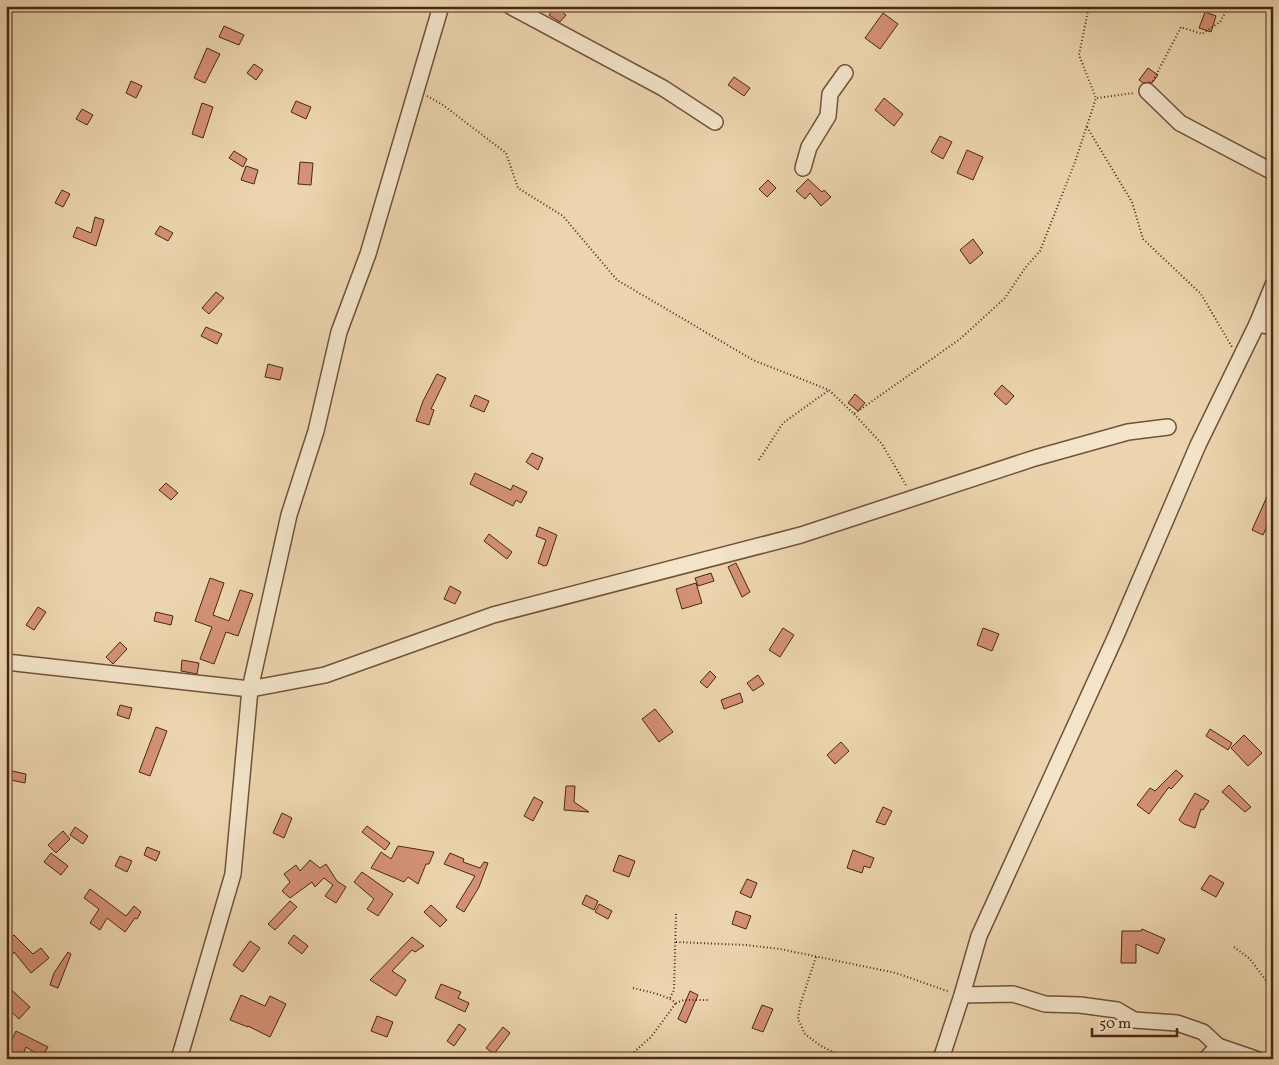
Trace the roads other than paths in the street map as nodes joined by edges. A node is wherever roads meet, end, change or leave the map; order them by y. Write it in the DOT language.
graph roads {
  1 [pos="441,6"];
  2 [pos="510,6"];
  3 [pos="846,73"];
  4 [pos="1147,91"];
  5 [pos="715,122"];
  6 [pos="803,168"];
  7 [pos="1273,172"];
  8 [pos="1273,286"];
  9 [pos="1256,324"];
  10 [pos="1273,328"];
  11 [pos="1168,427"];
  12 [pos="6,662"];
  13 [pos="250,689"];
  14 [pos="962,996"];
  15 [pos="1218,1046"];
  16 [pos="179,1059"];
  17 [pos="941,1059"];
  18 [pos="1206,1059"];
  19 [pos="1256,1059"];
  1 -- 13 [label="street"];
  2 -- 5 [label="street"];
  3 -- 6 [label="street"];
  4 -- 7 [label="street"];
  8 -- 9 [label="street"];
  9 -- 10 [label="street"];
  9 -- 14 [label="street"];
  11 -- 13 [label="street"];
  12 -- 13 [label="street"];
  13 -- 16 [label="street"];
  14 -- 15 [label="street"];
  14 -- 17 [label="street"];
  15 -- 18 [label="street"];
  15 -- 19 [label="street"];
}
